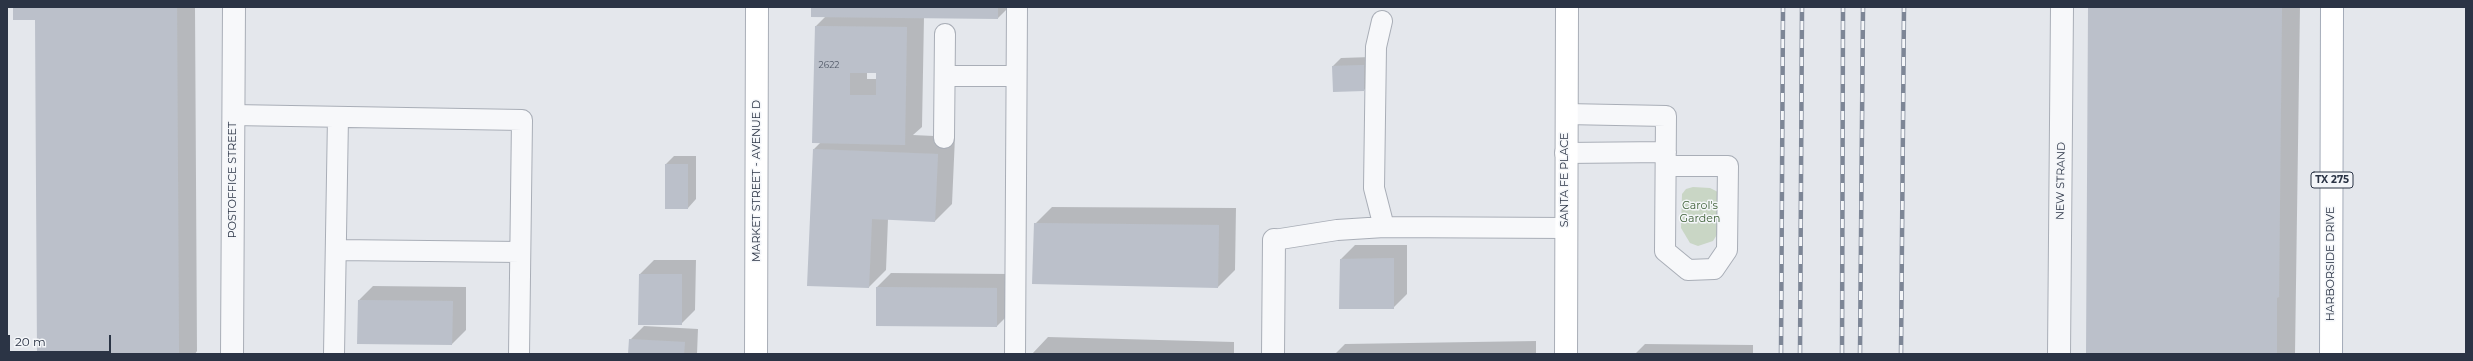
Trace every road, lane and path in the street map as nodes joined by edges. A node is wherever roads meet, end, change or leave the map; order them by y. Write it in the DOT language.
graph roads {
  1 [pos="234,7"];
  2 [pos="757,7"];
  3 [pos="1017,7"];
  4 [pos="1568,7"];
  5 [pos="2062,7"];
  6 [pos="2332,7"];
  7 [pos="1382,21"];
  8 [pos="946,34"];
  9 [pos="945,76"];
  10 [pos="1016,76"];
  11 [pos="233,114"];
  12 [pos="1566,114"];
  13 [pos="338,117"];
  14 [pos="944,138"];
  15 [pos="1565,154"];
  16 [pos="1666,159"];
  17 [pos="1384,226"];
  18 [pos="1565,228"];
  19 [pos="1274,240"];
  20 [pos="336,250"];
  21 [pos="520,252"];
  22 [pos="232,354"];
  23 [pos="334,354"];
  24 [pos="519,354"];
  25 [pos="756,354"];
  26 [pos="1015,354"];
  27 [pos="1273,354"];
  28 [pos="1566,354"];
  29 [pos="2059,354"];
  30 [pos="2331,354"];
  1 -- 11 [label="street, POSTOFFICE STREET"];
  2 -- 25 [label="street, MARKET STREET - AVENUE D"];
  3 -- 10 [label="lane"];
  4 -- 12 [label="street, SANTA FE PLACE"];
  5 -- 29 [label="street, NEW STRAND"];
  6 -- 30 [label="street, HARBORSIDE DRIVE / TX 275"];
  7 -- 17 [label="lane"];
  8 -- 9 [label="lane"];
  9 -- 10 [label="lane"];
  9 -- 14 [label="lane"];
  10 -- 26 [label="lane"];
  11 -- 13 [label="lane"];
  11 -- 22 [label="street, POSTOFFICE STREET"];
  12 -- 15 [label="street, SANTA FE PLACE"];
  12 -- 16 [label="lane"];
  13 -- 20 [label="lane"];
  13 -- 21 [label="lane"];
  15 -- 16 [label="lane"];
  15 -- 18 [label="street, SANTA FE PLACE"];
  16 -- 16 [label="lane"];
  17 -- 18 [label="lane"];
  17 -- 19 [label="lane"];
  18 -- 28 [label="street, SANTA FE PLACE"];
  19 -- 27 [label="street"];
  20 -- 21 [label="lane"];
  20 -- 23 [label="lane"];
  21 -- 24 [label="lane"];
}
